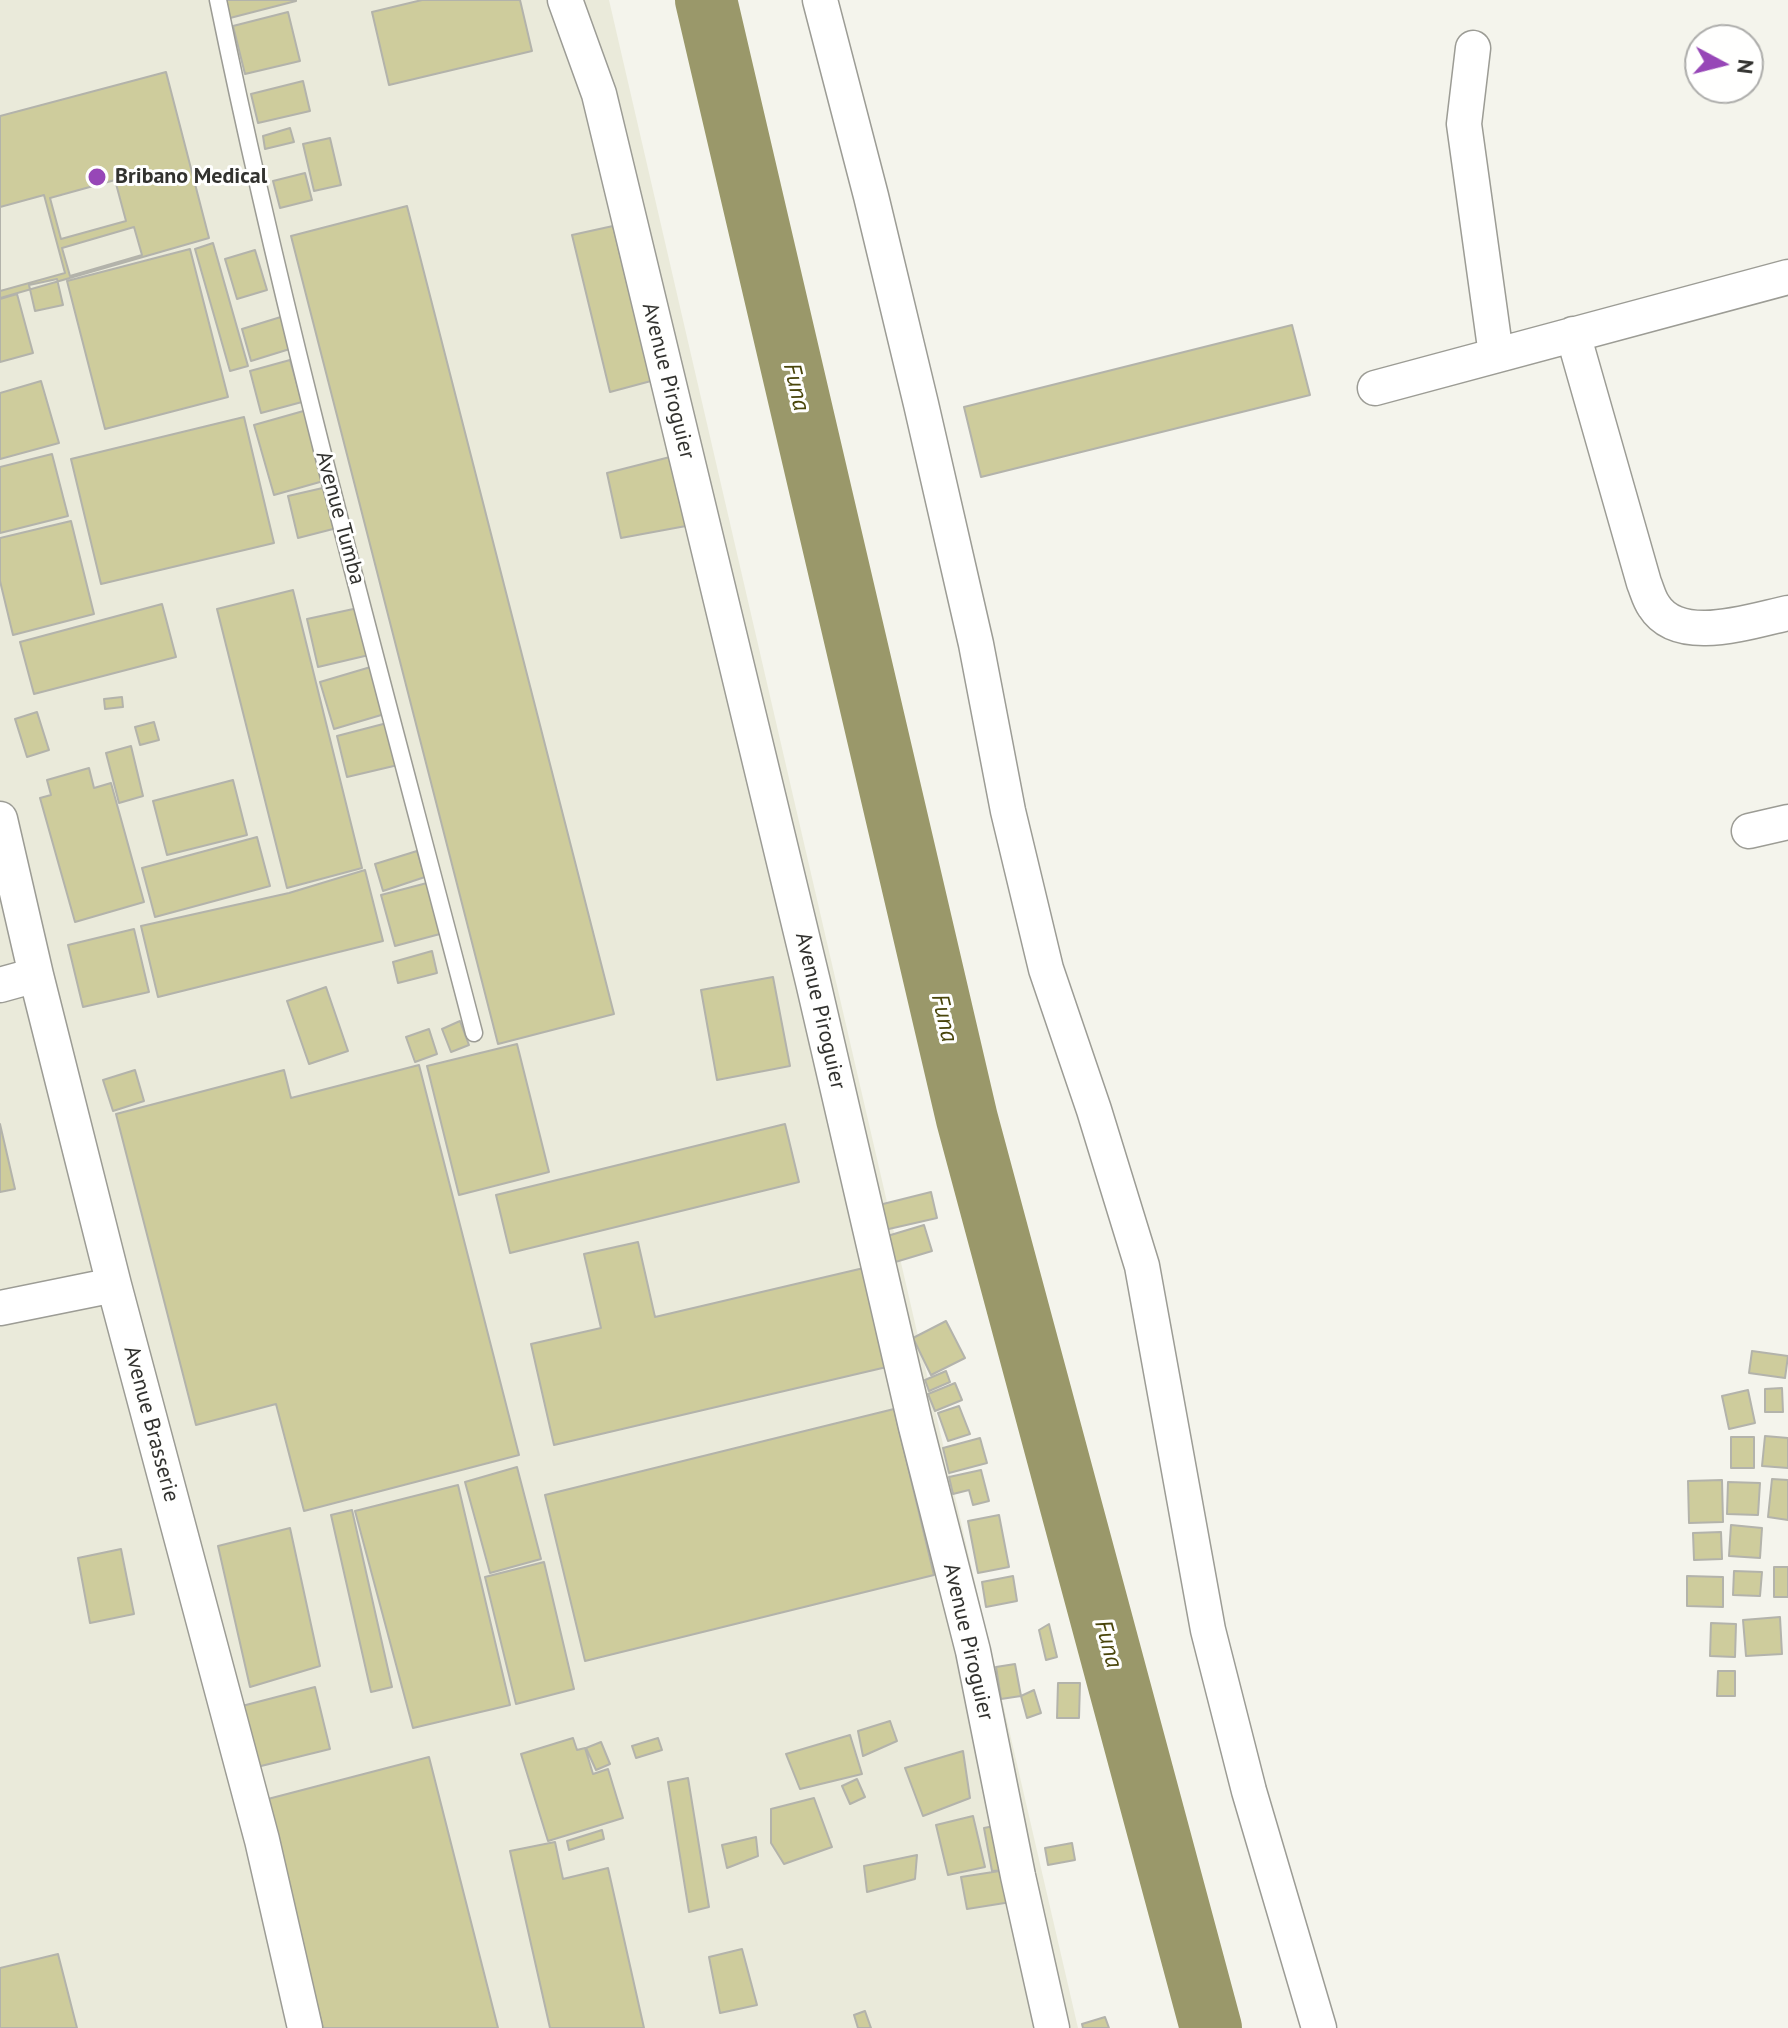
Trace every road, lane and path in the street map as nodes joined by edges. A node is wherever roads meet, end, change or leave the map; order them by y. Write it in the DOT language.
graph roads {
  1 [pos="218,0"];
  2 [pos="565,0"];
  3 [pos="820,0"];
  4 [pos="1473,48"];
  5 [pos="1788,277"];
  6 [pos="1573,334"];
  7 [pos="1496,355"];
  8 [pos="1375,388"];
  9 [pos="1788,613"];
  10 [pos="0,819"];
  11 [pos="1788,822"];
  12 [pos="1749,831"];
  13 [pos="36,975"];
  14 [pos="0,985"];
  15 [pos="474,1033"];
  16 [pos="114,1285"];
  17 [pos="0,1308"];
  18 [pos="305,2028"];
  19 [pos="1052,2028"];
  20 [pos="1319,2028"];
  1 -- 15 [label="lane, Avenue Tumba"];
  2 -- 19 [label="street, Avenue Piroguier"];
  3 -- 20 [label="street"];
  4 -- 7 [label="street"];
  5 -- 6 [label="street"];
  6 -- 7 [label="street"];
  6 -- 9 [label="street"];
  7 -- 8 [label="street"];
  10 -- 13 [label="street, Avenue Brasserie"];
  11 -- 12 [label="street"];
  13 -- 14 [label="street"];
  13 -- 16 [label="street, Avenue Brasserie"];
  16 -- 17 [label="street"];
  16 -- 18 [label="street, Avenue Brasserie"];
}
